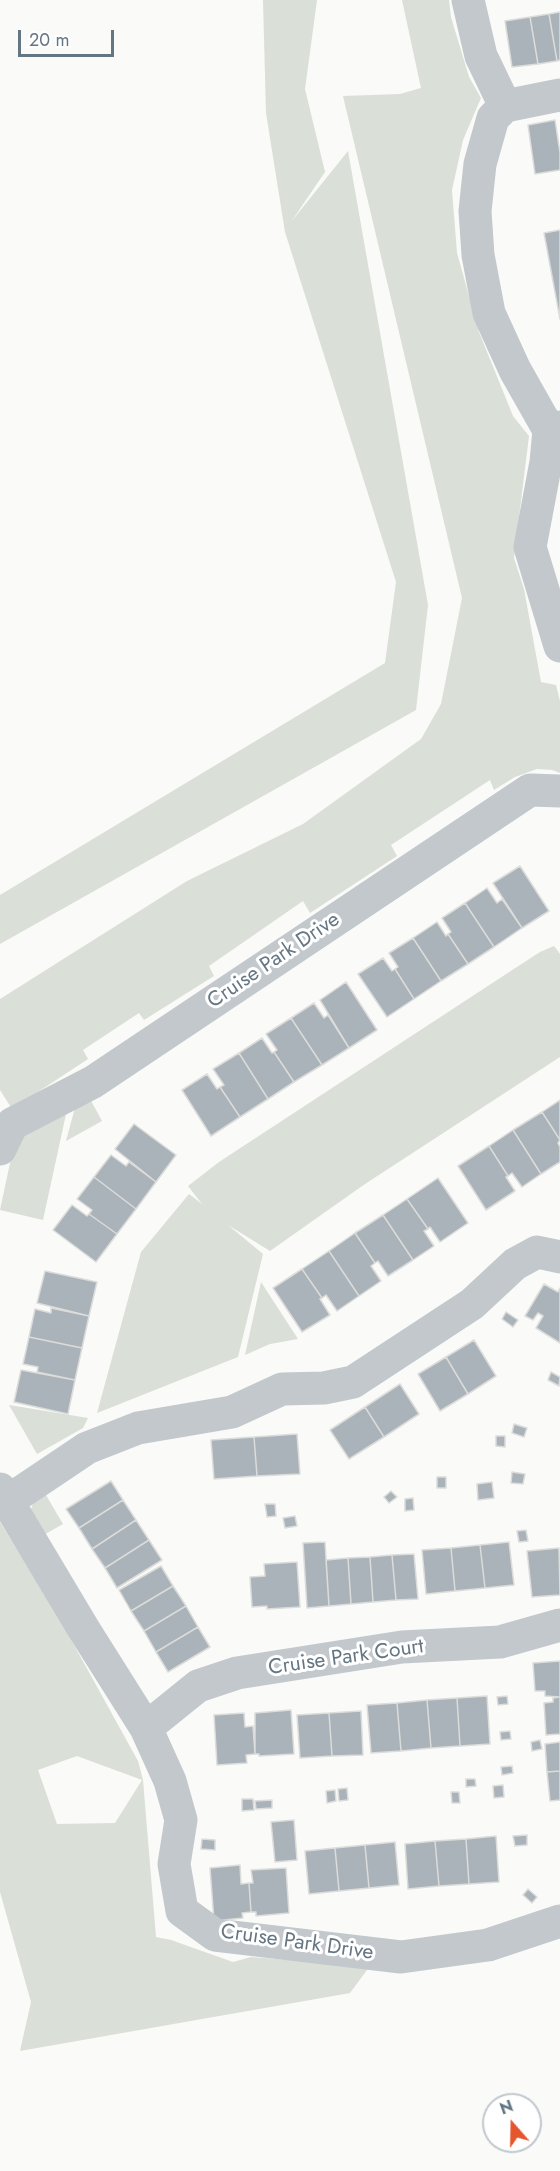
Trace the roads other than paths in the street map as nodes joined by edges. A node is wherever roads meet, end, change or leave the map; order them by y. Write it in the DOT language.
graph roads {
  1 [pos="468,0"];
  2 [pos="560,95"];
  3 [pos="506,106"];
  4 [pos="554,428"];
  5 [pos="560,646"];
  6 [pos="560,791"];
  7 [pos="0,1149"];
  8 [pos="560,1257"];
  9 [pos="4,1495"];
  10 [pos="560,1625"];
  11 [pos="146,1728"];
  12 [pos="560,1921"];
  1 -- 3 [label="street"];
  2 -- 3 [label="street"];
  3 -- 4 [label="street"];
  4 -- 5 [label="street"];
  6 -- 7 [label="street, Cruise Park Drive"];
  8 -- 9 [label="street"];
  9 -- 11 [label="street, Cruise Park Drive"];
  10 -- 11 [label="street, Cruise Park Court"];
  11 -- 12 [label="street, Cruise Park Drive"];
}
